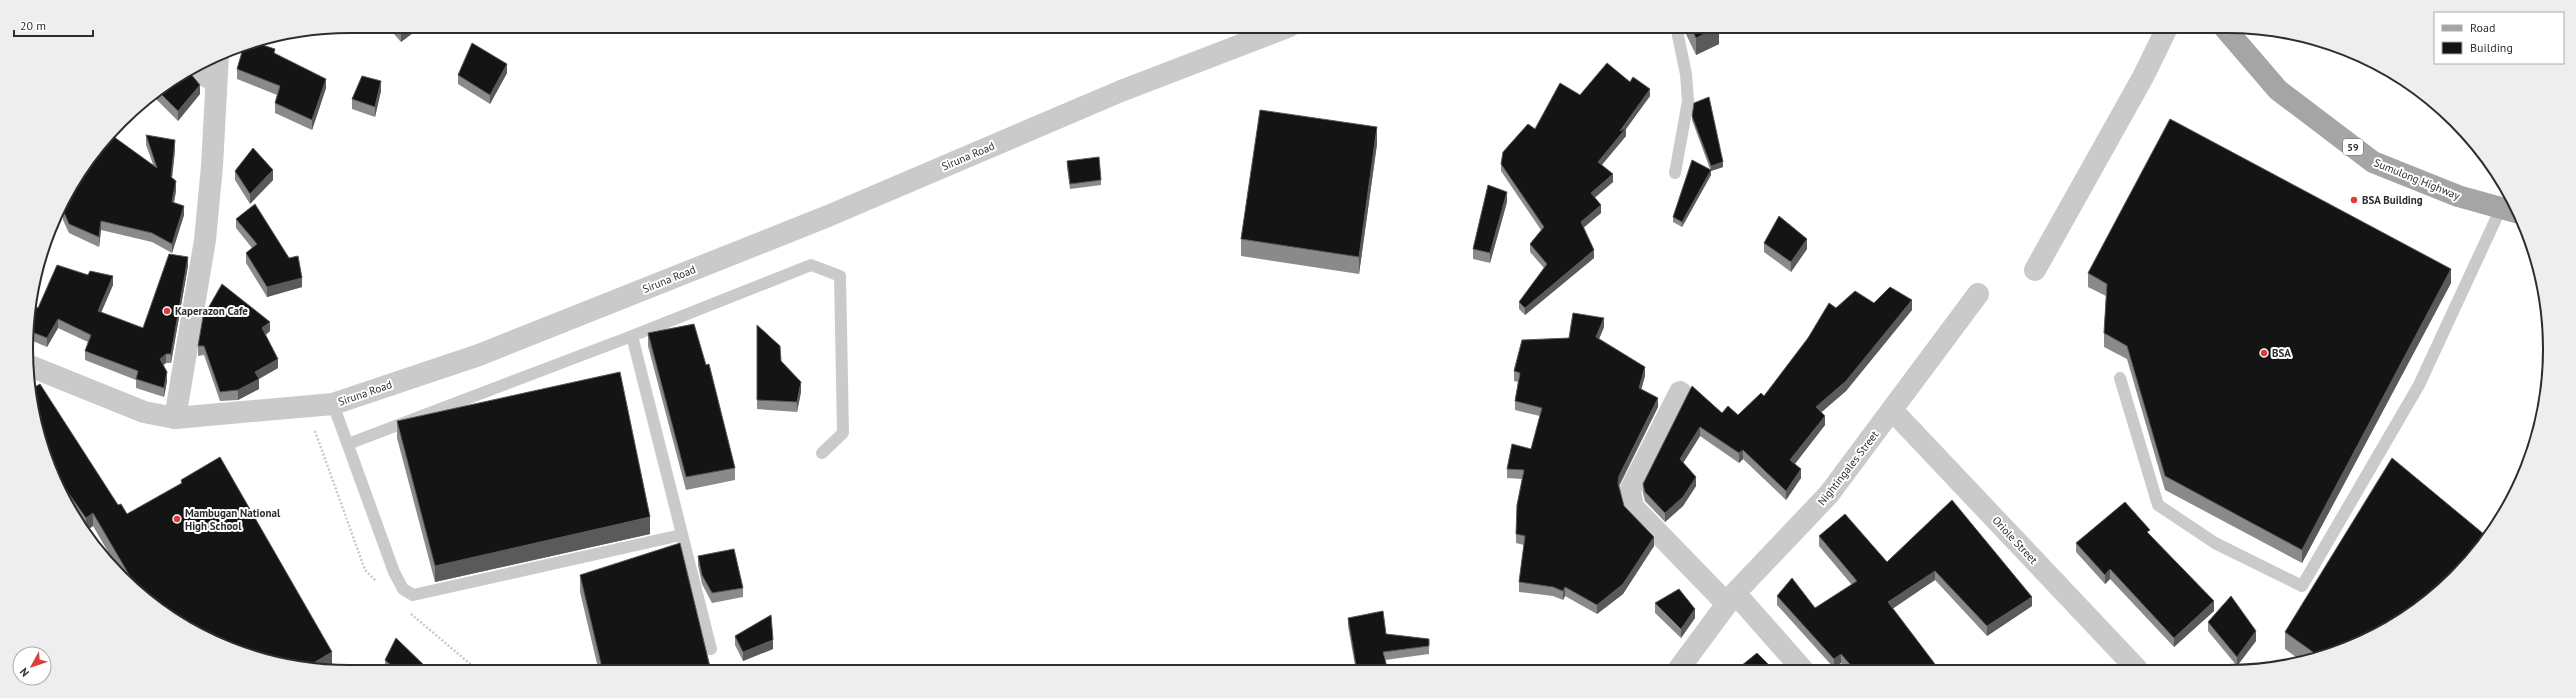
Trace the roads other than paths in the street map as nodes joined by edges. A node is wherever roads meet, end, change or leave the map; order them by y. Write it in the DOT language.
graph roads {
  1 [pos="1272,33"];
  2 [pos="1677,33"];
  3 [pos="2165,33"];
  4 [pos="2229,33"];
  5 [pos="217,62"];
  6 [pos="198,72"];
  7 [pos="216,82"];
  8 [pos="1675,173"];
  9 [pos="2510,211"];
  10 [pos="2035,270"];
  11 [pos="1978,294"];
  12 [pos="632,336"];
  13 [pos="34,368"];
  14 [pos="2120,378"];
  15 [pos="1680,392"];
  16 [pos="333,404"];
  17 [pos="1892,410"];
  18 [pos="175,418"];
  19 [pos="348,444"];
  20 [pos="822,453"];
  21 [pos="681,535"];
  22 [pos="1731,599"];
  23 [pos="711,649"];
  24 [pos="1682,665"];
  25 [pos="1798,665"];
  26 [pos="2132,665"];
  1 -- 16 [label="street, Siruna Road"];
  2 -- 8 [label="lane"];
  3 -- 10 [label="street"];
  4 -- 9 [label="main road, Sumulong Highway / 59"];
  5 -- 7 [label="street"];
  6 -- 7 [label="street"];
  7 -- 18 [label="street"];
  9 -- 14 [label="lane"];
  11 -- 17 [label="street, Nightingales Street"];
  12 -- 19 [label="lane"];
  12 -- 20 [label="lane"];
  12 -- 21 [label="lane"];
  13 -- 18 [label="street, Siruna Road"];
  15 -- 22 [label="street"];
  16 -- 18 [label="street, Siruna Road"];
  16 -- 19 [label="lane"];
  17 -- 22 [label="street, Nightingales Street"];
  17 -- 26 [label="street, Oriole Street"];
  19 -- 21 [label="lane"];
  21 -- 23 [label="lane"];
  22 -- 24 [label="street, Nightingales Street"];
  22 -- 25 [label="street"];
}
